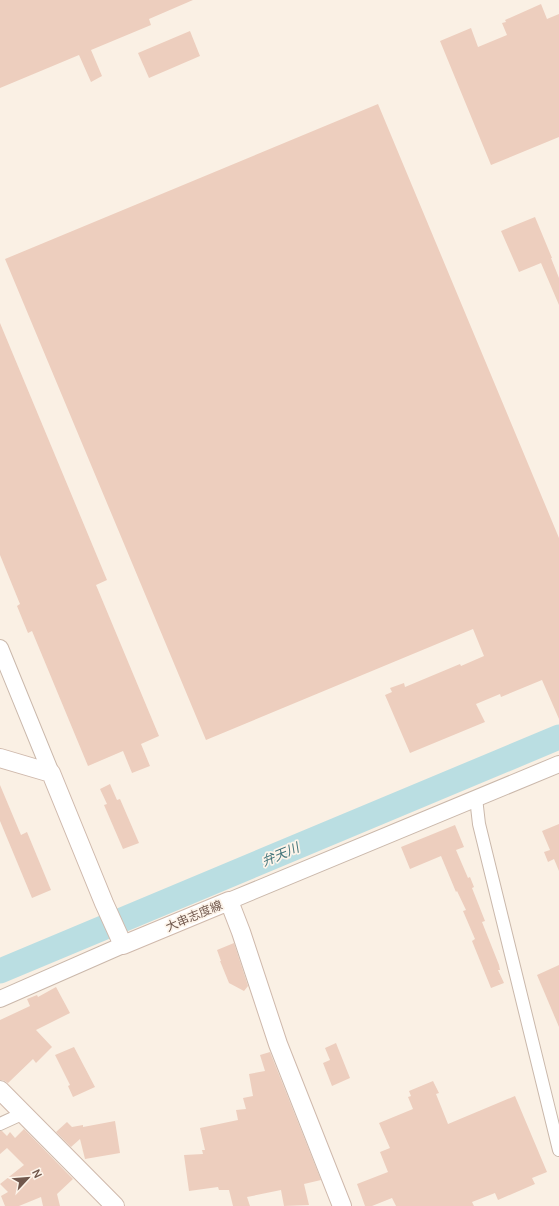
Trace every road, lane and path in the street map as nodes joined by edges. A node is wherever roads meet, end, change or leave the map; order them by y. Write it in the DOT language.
graph roads {
  1 [pos="0,648"];
  2 [pos="0,758"];
  3 [pos="559,764"];
  4 [pos="50,773"];
  5 [pos="476,798"];
  6 [pos="229,901"];
  7 [pos="119,938"];
  8 [pos="0,999"];
  9 [pos="0,1090"];
  10 [pos="24,1113"];
  11 [pos="0,1124"];
  12 [pos="559,1150"];
  13 [pos="115,1206"];
  14 [pos="342,1206"];
  1 -- 4 [label="street"];
  2 -- 4 [label="main road"];
  3 -- 5 [label="street"];
  4 -- 7 [label="main road"];
  5 -- 6 [label="street"];
  5 -- 12 [label="street"];
  6 -- 7 [label="main road, 大串志度線"];
  6 -- 14 [label="main road, 大串志度線"];
  7 -- 8 [label="street"];
  9 -- 10 [label="main road"];
  10 -- 11 [label="street"];
  10 -- 13 [label="main road"];
}
